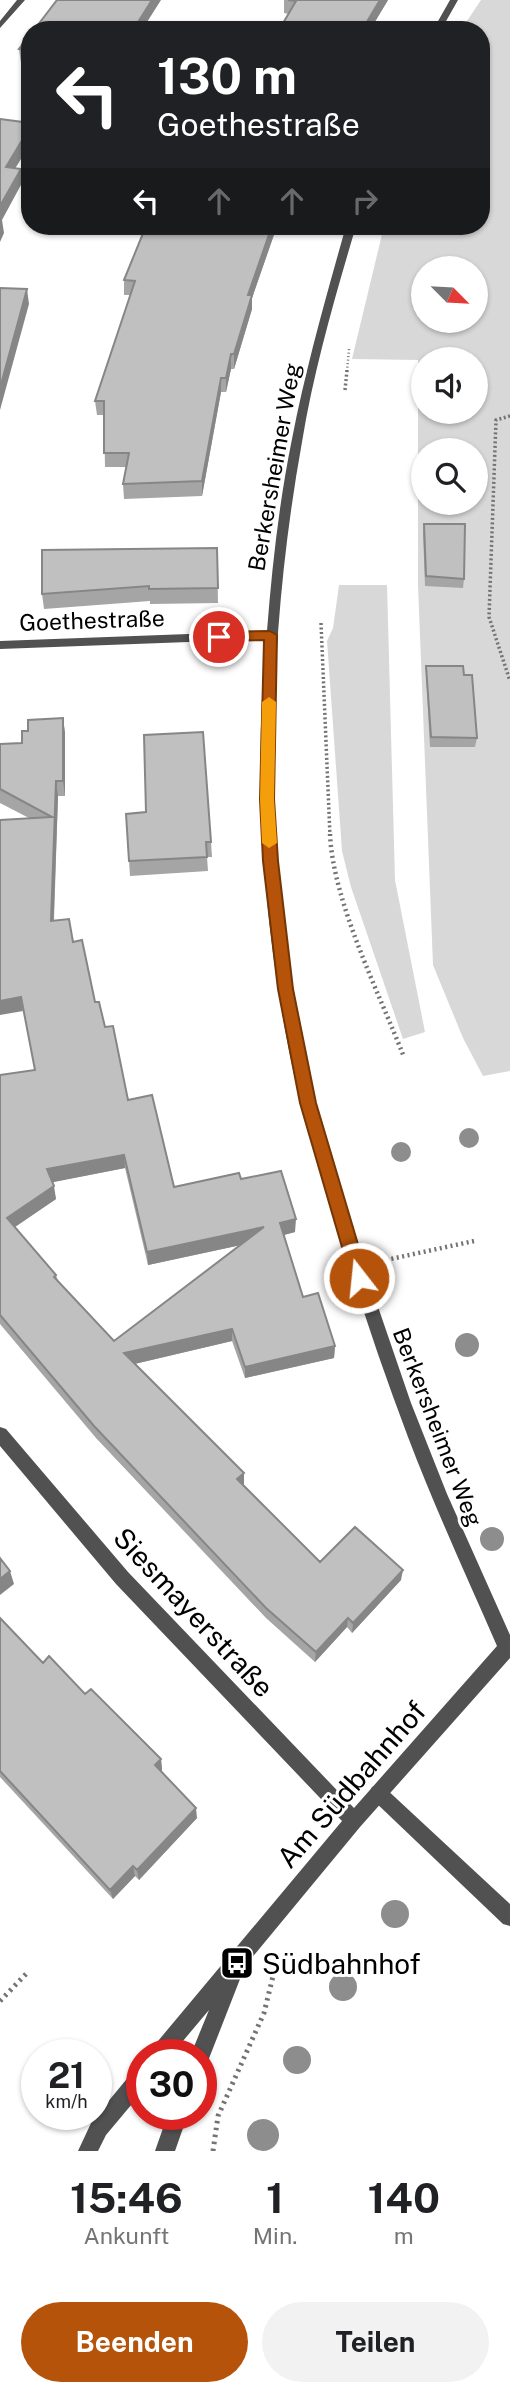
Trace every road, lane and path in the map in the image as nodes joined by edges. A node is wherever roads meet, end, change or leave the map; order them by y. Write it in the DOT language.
graph roads {
  1 [pos="21,0"];
  2 [pos="454,0"];
  3 [pos="441,21"];
  4 [pos="0,26"];
  5 [pos="348,235"];
  6 [pos="510,416"];
  7 [pos="321,623"];
  8 [pos="270,635"];
  9 [pos="0,645"];
  10 [pos="510,681"];
  11 [pos="404,1057"];
  12 [pos="474,1241"];
  13 [pos="356,1266"];
  14 [pos="0,1434"];
  15 [pos="508,1646"];
  16 [pos="378,1793"];
  17 [pos="354,1821"];
  18 [pos="510,1917"];
  19 [pos="276,1961"];
  20 [pos="237,1963"];
  21 [pos="26,1974"];
  22 [pos="0,2001"];
  23 [pos="173,2039"];
  24 [pos="207,2039"];
  25 [pos="126,2095"];
  26 [pos="172,2130"];
  27 [pos="88,2151"];
  28 [pos="165,2151"];
  29 [pos="213,2151"];
  1 -- 4 [label="street"];
  2 -- 3 [label="street"];
  5 -- 8 [label="street, Berkersheimer Weg"];
  6 -- 10 [label="path"];
  7 -- 11 [label="path"];
  8 -- 9 [label="street, Goethestraße"];
  8 -- 13 [label="street, Berkersheimer Weg"];
  12 -- 13 [label="path"];
  13 -- 15 [label="street, Berkersheimer Weg"];
  14 -- 17 [label="street, Siesmayerstraße"];
  15 -- 16 [label="street, Am Südbahnhof"];
  16 -- 17 [label="street, Am Südbahnhof"];
  16 -- 18 [label="street"];
  17 -- 20 [label="street, Am Südbahnhof"];
  19 -- 29 [label="path"];
  20 -- 23 [label="street, Am Südbahnhof"];
  20 -- 24 [label="street, Am Südbahnhof"];
  21 -- 22 [label="path"];
  25 -- 27 [label="street"];
  26 -- 28 [label="street"];
}
